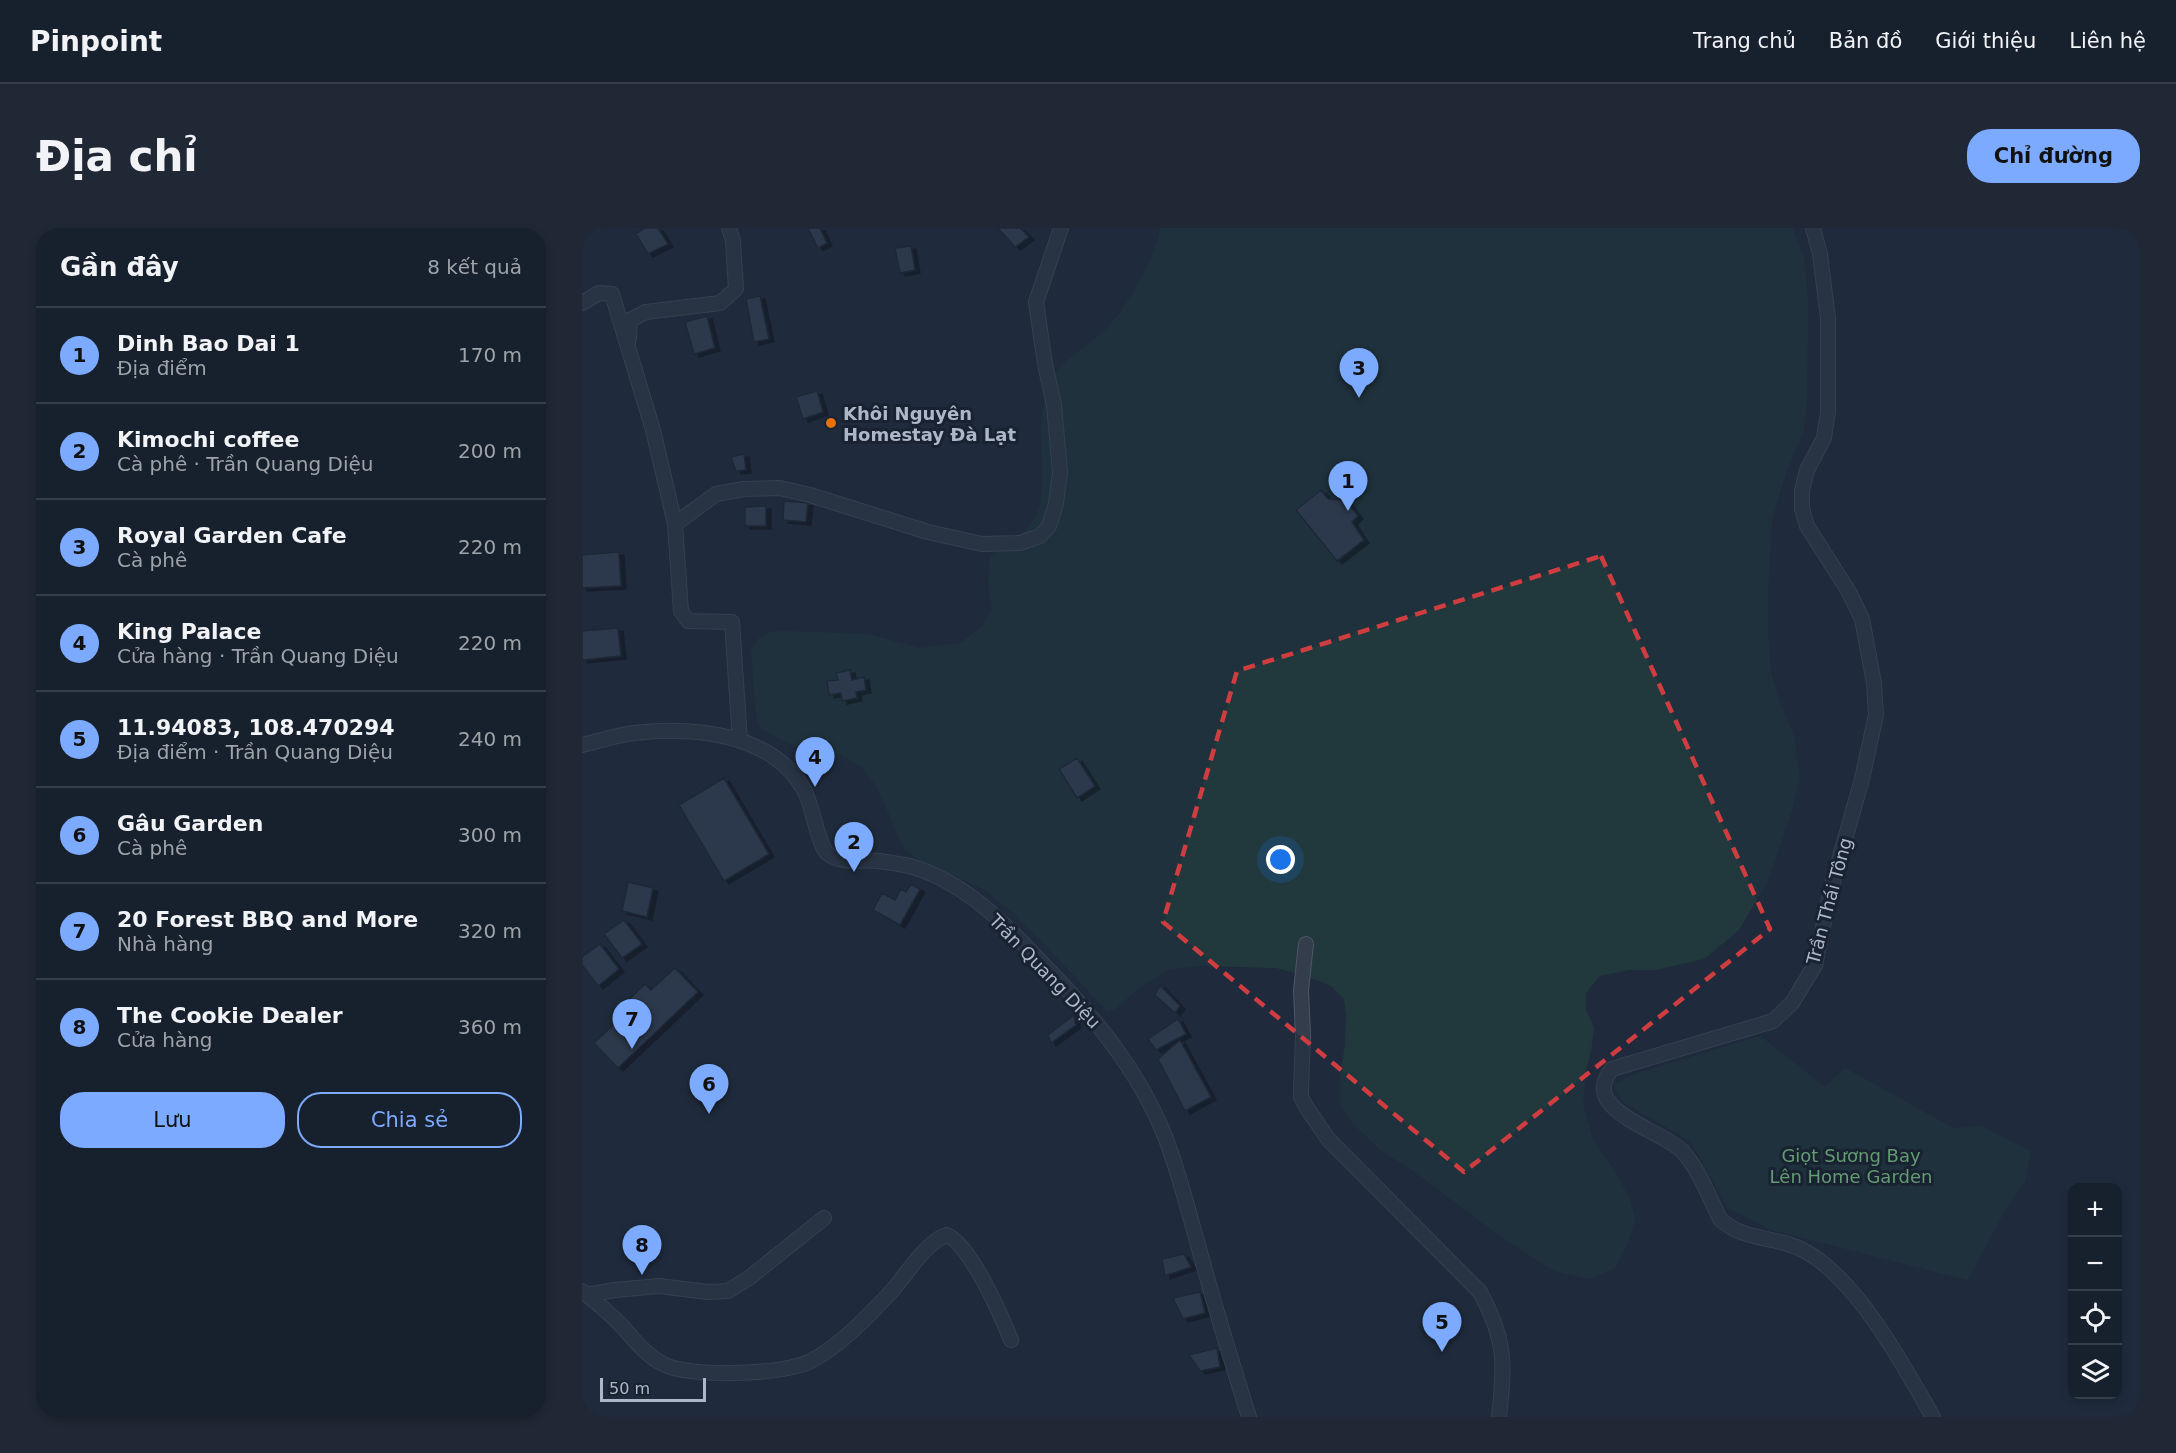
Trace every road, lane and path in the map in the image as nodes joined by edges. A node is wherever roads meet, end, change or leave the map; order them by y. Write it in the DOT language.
graph roads {
  1 [pos="729,228"];
  2 [pos="1061,228"];
  3 [pos="1813,228"];
  4 [pos="582,303"];
  5 [pos="628,347"];
  6 [pos="675,524"];
  7 [pos="740,741"];
  8 [pos="582,745"];
  9 [pos="1306,944"];
  10 [pos="824,1218"];
  11 [pos="585,1293"];
  12 [pos="1011,1340"];
  13 [pos="1249,1417"];
  14 [pos="1498,1417"];
  15 [pos="1933,1417"];
  1 -- 5 [label="street"];
  2 -- 6 [label="street"];
  3 -- 15 [label="street, Trần Thái Tông"];
  4 -- 5 [label="street"];
  5 -- 6 [label="street"];
  6 -- 7 [label="street"];
  7 -- 8 [label="street, Trần Quang Diệu"];
  7 -- 13 [label="street, Trần Quang Diệu"];
  9 -- 14 [label="street"];
  10 -- 11 [label="street"];
  11 -- 12 [label="street"];
}
